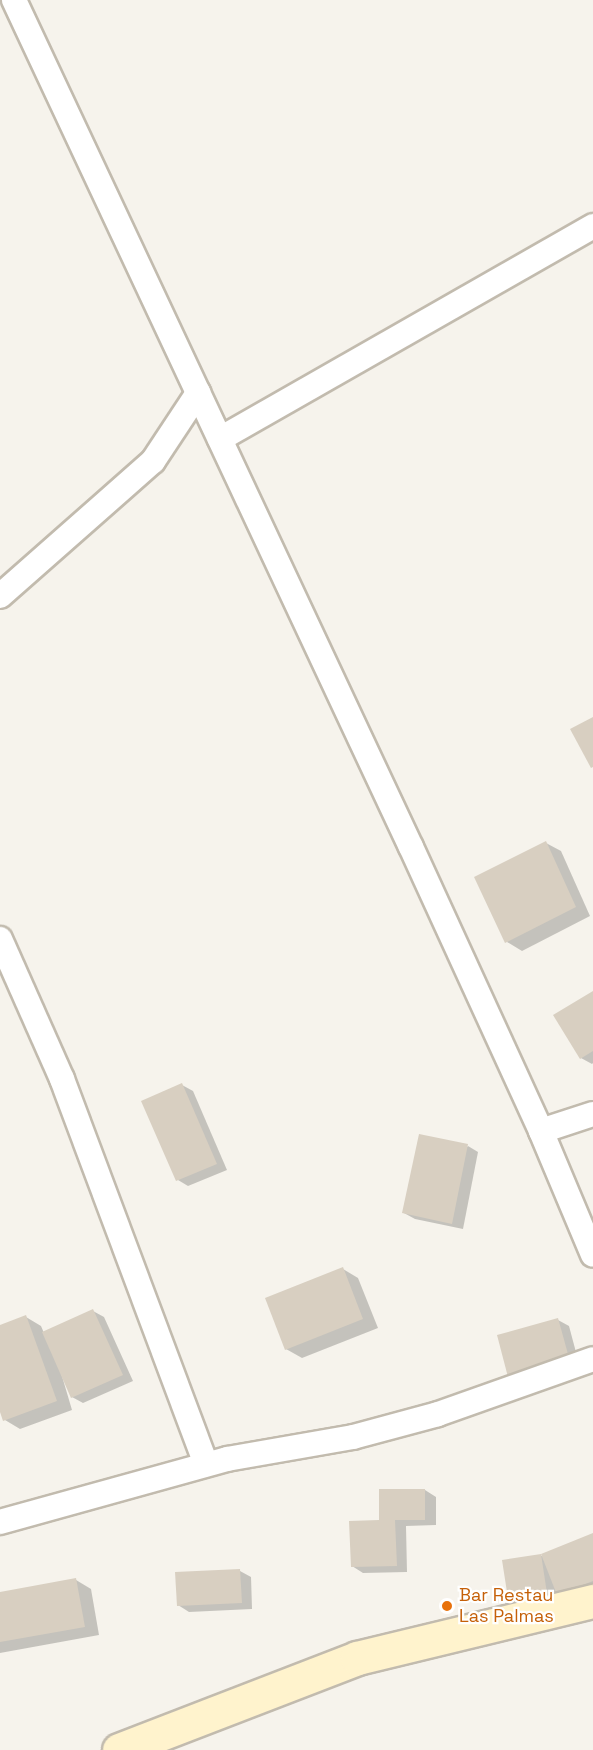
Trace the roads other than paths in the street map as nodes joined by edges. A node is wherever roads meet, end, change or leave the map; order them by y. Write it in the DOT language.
graph roads {
  1 [pos="14,0"];
  2 [pos="593,226"];
  3 [pos="198,393"];
  4 [pos="220,439"];
  5 [pos="0,596"];
  6 [pos="0,939"];
  7 [pos="593,1114"];
  8 [pos="541,1131"];
  9 [pos="593,1255"];
  10 [pos="593,1359"];
  11 [pos="206,1464"];
  12 [pos="0,1522"];
  13 [pos="593,1602"];
  14 [pos="119,1750"];
  1 -- 3 [label="street"];
  2 -- 4 [label="street"];
  3 -- 4 [label="street"];
  3 -- 5 [label="street"];
  4 -- 8 [label="street"];
  6 -- 11 [label="street"];
  7 -- 8 [label="street"];
  8 -- 9 [label="street"];
  10 -- 11 [label="street"];
  11 -- 12 [label="street"];
  13 -- 14 [label="street"];
}
